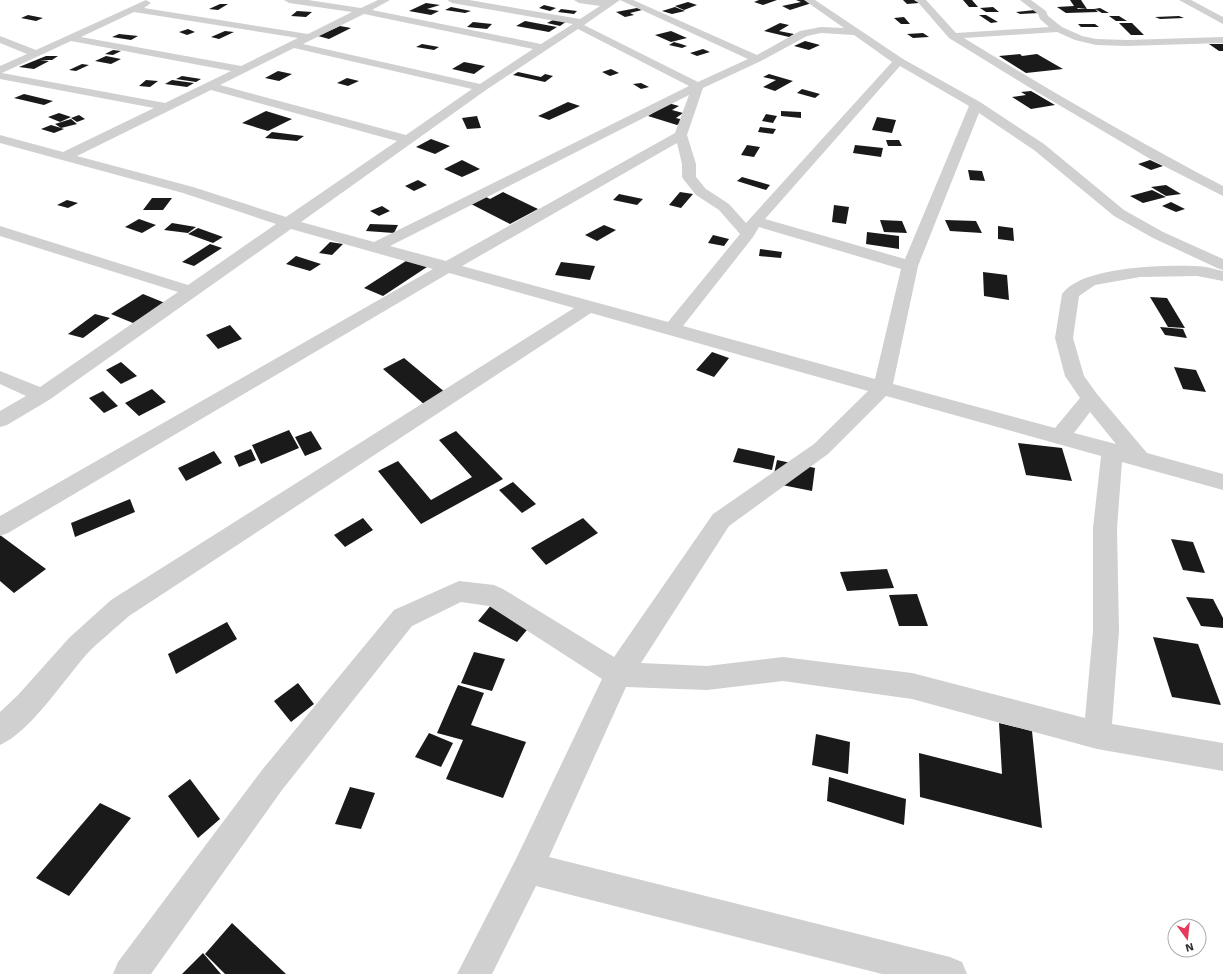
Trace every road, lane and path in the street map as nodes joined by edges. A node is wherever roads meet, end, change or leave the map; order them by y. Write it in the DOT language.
graph roads {
  1 [pos="154,0"];
  2 [pos="290,0"];
  3 [pos="386,0"];
  4 [pos="452,0"];
  5 [pos="580,0"];
  6 [pos="625,0"];
  7 [pos="808,0"];
  8 [pos="921,0"];
  9 [pos="1025,0"];
  10 [pos="1184,0"];
  11 [pos="612,2"];
  12 [pos="134,9"];
  13 [pos="362,11"];
  14 [pos="1223,21"];
  15 [pos="579,24"];
  16 [pos="1058,29"];
  17 [pos="855,32"];
  18 [pos="310,36"];
  19 [pos="953,36"];
  20 [pos="70,38"];
  21 [pos="0,39"];
  22 [pos="1223,40"];
  23 [pos="293,45"];
  24 [pos="542,48"];
  25 [pos="35,53"];
  26 [pos="757,59"];
  27 [pos="899,61"];
  28 [pos="0,70"];
  29 [pos="243,70"];
  30 [pos="0,76"];
  31 [pos="210,86"];
  32 [pos="698,86"];
  33 [pos="482,88"];
  34 [pos="976,105"];
  35 [pos="166,107"];
  36 [pos="681,135"];
  37 [pos="0,139"];
  38 [pos="408,140"];
  39 [pos="66,156"];
  40 [pos="1223,192"];
  41 [pos="288,223"];
  42 [pos="751,228"];
  43 [pos="0,231"];
  44 [pos="376,247"];
  45 [pos="1223,265"];
  46 [pos="910,266"];
  47 [pos="448,267"];
  48 [pos="1223,276"];
  49 [pos="191,291"];
  50 [pos="589,306"];
  51 [pos="672,329"];
  52 [pos="0,377"];
  53 [pos="882,388"];
  54 [pos="42,395"];
  55 [pos="1090,399"];
  56 [pos="0,420"];
  57 [pos="1060,436"];
  58 [pos="1112,450"];
  59 [pos="1139,457"];
  60 [pos="1223,482"];
  61 [pos="0,528"];
  62 [pos="618,674"];
  63 [pos="0,731"];
  64 [pos="1097,735"];
  65 [pos="1223,757"];
  66 [pos="528,868"];
  67 [pos="130,974"];
  68 [pos="474,974"];
  69 [pos="950,974"];
  1 -- 12 [label="street"];
  2 -- 13 [label="street"];
  3 -- 13 [label="street"];
  4 -- 15 [label="street"];
  5 -- 11 [label="street"];
  6 -- 26 [label="street"];
  7 -- 17 [label="street"];
  8 -- 19 [label="street"];
  9 -- 16 [label="street"];
  10 -- 14 [label="street"];
  11 -- 15 [label="street"];
  12 -- 18 [label="street"];
  12 -- 20 [label="street"];
  13 -- 18 [label="street"];
  13 -- 24 [label="street"];
  15 -- 24 [label="street"];
  15 -- 32 [label="street"];
  16 -- 19 [label="street"];
  16 -- 22 [label="street"];
  17 -- 26 [label="street"];
  17 -- 27 [label="street"];
  18 -- 23 [label="street"];
  19 -- 40 [label="street"];
  20 -- 25 [label="street"];
  20 -- 29 [label="street"];
  21 -- 25 [label="street"];
  23 -- 29 [label="street"];
  23 -- 33 [label="street"];
  24 -- 33 [label="street"];
  25 -- 28 [label="street"];
  26 -- 32 [label="street"];
  27 -- 34 [label="street"];
  27 -- 42 [label="street"];
  29 -- 31 [label="street"];
  30 -- 35 [label="street"];
  31 -- 35 [label="street"];
  31 -- 38 [label="street"];
  32 -- 36 [label="street"];
  32 -- 44 [label="street"];
  33 -- 38 [label="street"];
  34 -- 45 [label="street"];
  34 -- 46 [label="street"];
  35 -- 39 [label="street"];
  36 -- 42 [label="street"];
  36 -- 47 [label="street"];
  37 -- 39 [label="street"];
  38 -- 41 [label="street"];
  39 -- 41 [label="street"];
  41 -- 44 [label="street"];
  41 -- 49 [label="street"];
  42 -- 46 [label="street"];
  42 -- 51 [label="street"];
  43 -- 49 [label="street"];
  44 -- 47 [label="street"];
  46 -- 53 [label="street"];
  47 -- 50 [label="street"];
  47 -- 61 [label="street"];
  48 -- 55 [label="street"];
  49 -- 54 [label="street"];
  50 -- 51 [label="street"];
  50 -- 63 [label="street"];
  51 -- 53 [label="street"];
  52 -- 54 [label="street"];
  53 -- 57 [label="street"];
  53 -- 62 [label="street"];
  54 -- 56 [label="street"];
  55 -- 57 [label="street"];
  55 -- 59 [label="street"];
  57 -- 58 [label="street"];
  58 -- 59 [label="street"];
  58 -- 64 [label="street"];
  59 -- 60 [label="street"];
  62 -- 64 [label="street"];
  62 -- 66 [label="street"];
  62 -- 67 [label="street"];
  64 -- 65 [label="street"];
  66 -- 68 [label="street"];
  66 -- 69 [label="street"];
}
